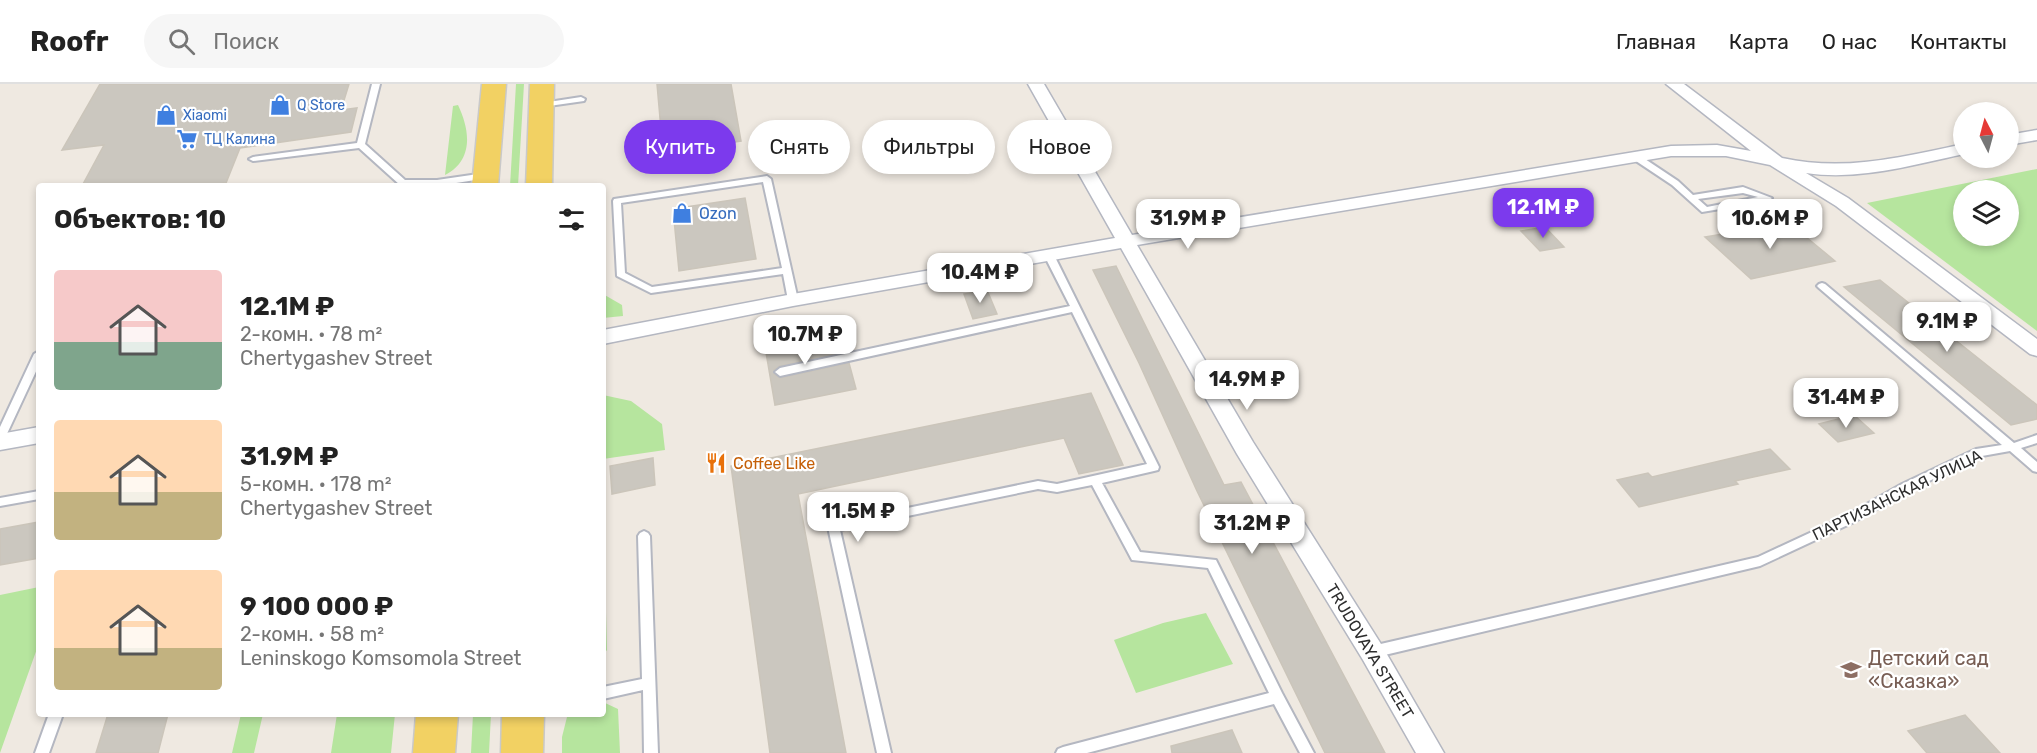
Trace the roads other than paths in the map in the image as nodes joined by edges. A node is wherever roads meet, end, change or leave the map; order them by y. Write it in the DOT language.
graph roads {
  1 [pos="375,84"];
  2 [pos="494,84"];
  3 [pos="1036,84"];
  4 [pos="1674,84"];
  5 [pos="542,94"];
  6 [pos="581,99"];
  7 [pos="2037,135"];
  8 [pos="2019,138"];
  9 [pos="361,145"];
  10 [pos="1953,151"];
  11 [pos="1636,157"];
  12 [pos="253,159"];
  13 [pos="1776,162"];
  14 [pos="486,181"];
  15 [pos="539,183"];
  16 [pos="1691,198"];
  17 [pos="1128,242"];
  18 [pos="1049,255"];
  19 [pos="787,270"];
  20 [pos="1822,286"];
  21 [pos="793,300"];
  22 [pos="1075,308"];
  23 [pos="606,336"];
  24 [pos="2037,349"];
  25 [pos="36,361"];
  26 [pos="780,372"];
  27 [pos="36,435"];
  28 [pos="0,440"];
  29 [pos="2037,440"];
  30 [pos="2013,447"];
  31 [pos="2037,468"];
  32 [pos="1095,480"];
  33 [pos="36,496"];
  34 [pos="0,502"];
  35 [pos="644,536"];
  36 [pos="1372,652"];
  37 [pos="649,683"];
  38 [pos="606,692"];
  39 [pos="1277,697"];
  40 [pos="55,717"];
  41 [pos="437,717"];
  42 [pos="523,717"];
  43 [pos="42,753"];
  44 [pos="434,753"];
  45 [pos="522,753"];
  46 [pos="651,753"];
  47 [pos="884,753"];
  48 [pos="1063,753"];
  49 [pos="1307,753"];
  50 [pos="1431,753"];
  1 -- 9 [label="lane"];
  2 -- 14 [label="main road"];
  3 -- 17 [label="street, TRUDOVAYA STREET"];
  4 -- 13 [label="street"];
  5 -- 6 [label="lane"];
  5 -- 15 [label="main road"];
  7 -- 8 [label="street"];
  9 -- 12 [label="lane"];
  9 -- 14 [label="lane"];
  10 -- 13 [label="street"];
  11 -- 13 [label="street"];
  11 -- 16 [label="lane"];
  11 -- 17 [label="street"];
  13 -- 24 [label="street"];
  16 -- 16 [label="lane"];
  17 -- 18 [label="street"];
  17 -- 36 [label="street, TRUDOVAYA STREET"];
  18 -- 21 [label="street"];
  18 -- 22 [label="lane"];
  19 -- 19 [label="lane"];
  19 -- 21 [label="lane"];
  20 -- 30 [label="lane"];
  21 -- 23 [label="street"];
  22 -- 26 [label="lane"];
  22 -- 32 [label="lane"];
  25 -- 28 [label="lane"];
  27 -- 28 [label="street"];
  29 -- 30 [label="lane, ПАРТИЗАНСКАЯ УЛИЦА"];
  30 -- 31 [label="lane"];
  30 -- 36 [label="lane, ПАРТИЗАНСКАЯ УЛИЦА"];
  32 -- 39 [label="lane"];
  32 -- 47 [label="lane"];
  33 -- 34 [label="lane"];
  35 -- 37 [label="lane"];
  36 -- 50 [label="street, TRUDOVAYA STREET"];
  37 -- 38 [label="lane"];
  37 -- 46 [label="lane"];
  39 -- 48 [label="lane"];
  39 -- 49 [label="lane"];
  40 -- 43 [label="lane"];
  41 -- 44 [label="main road"];
  42 -- 45 [label="main road"];
}
